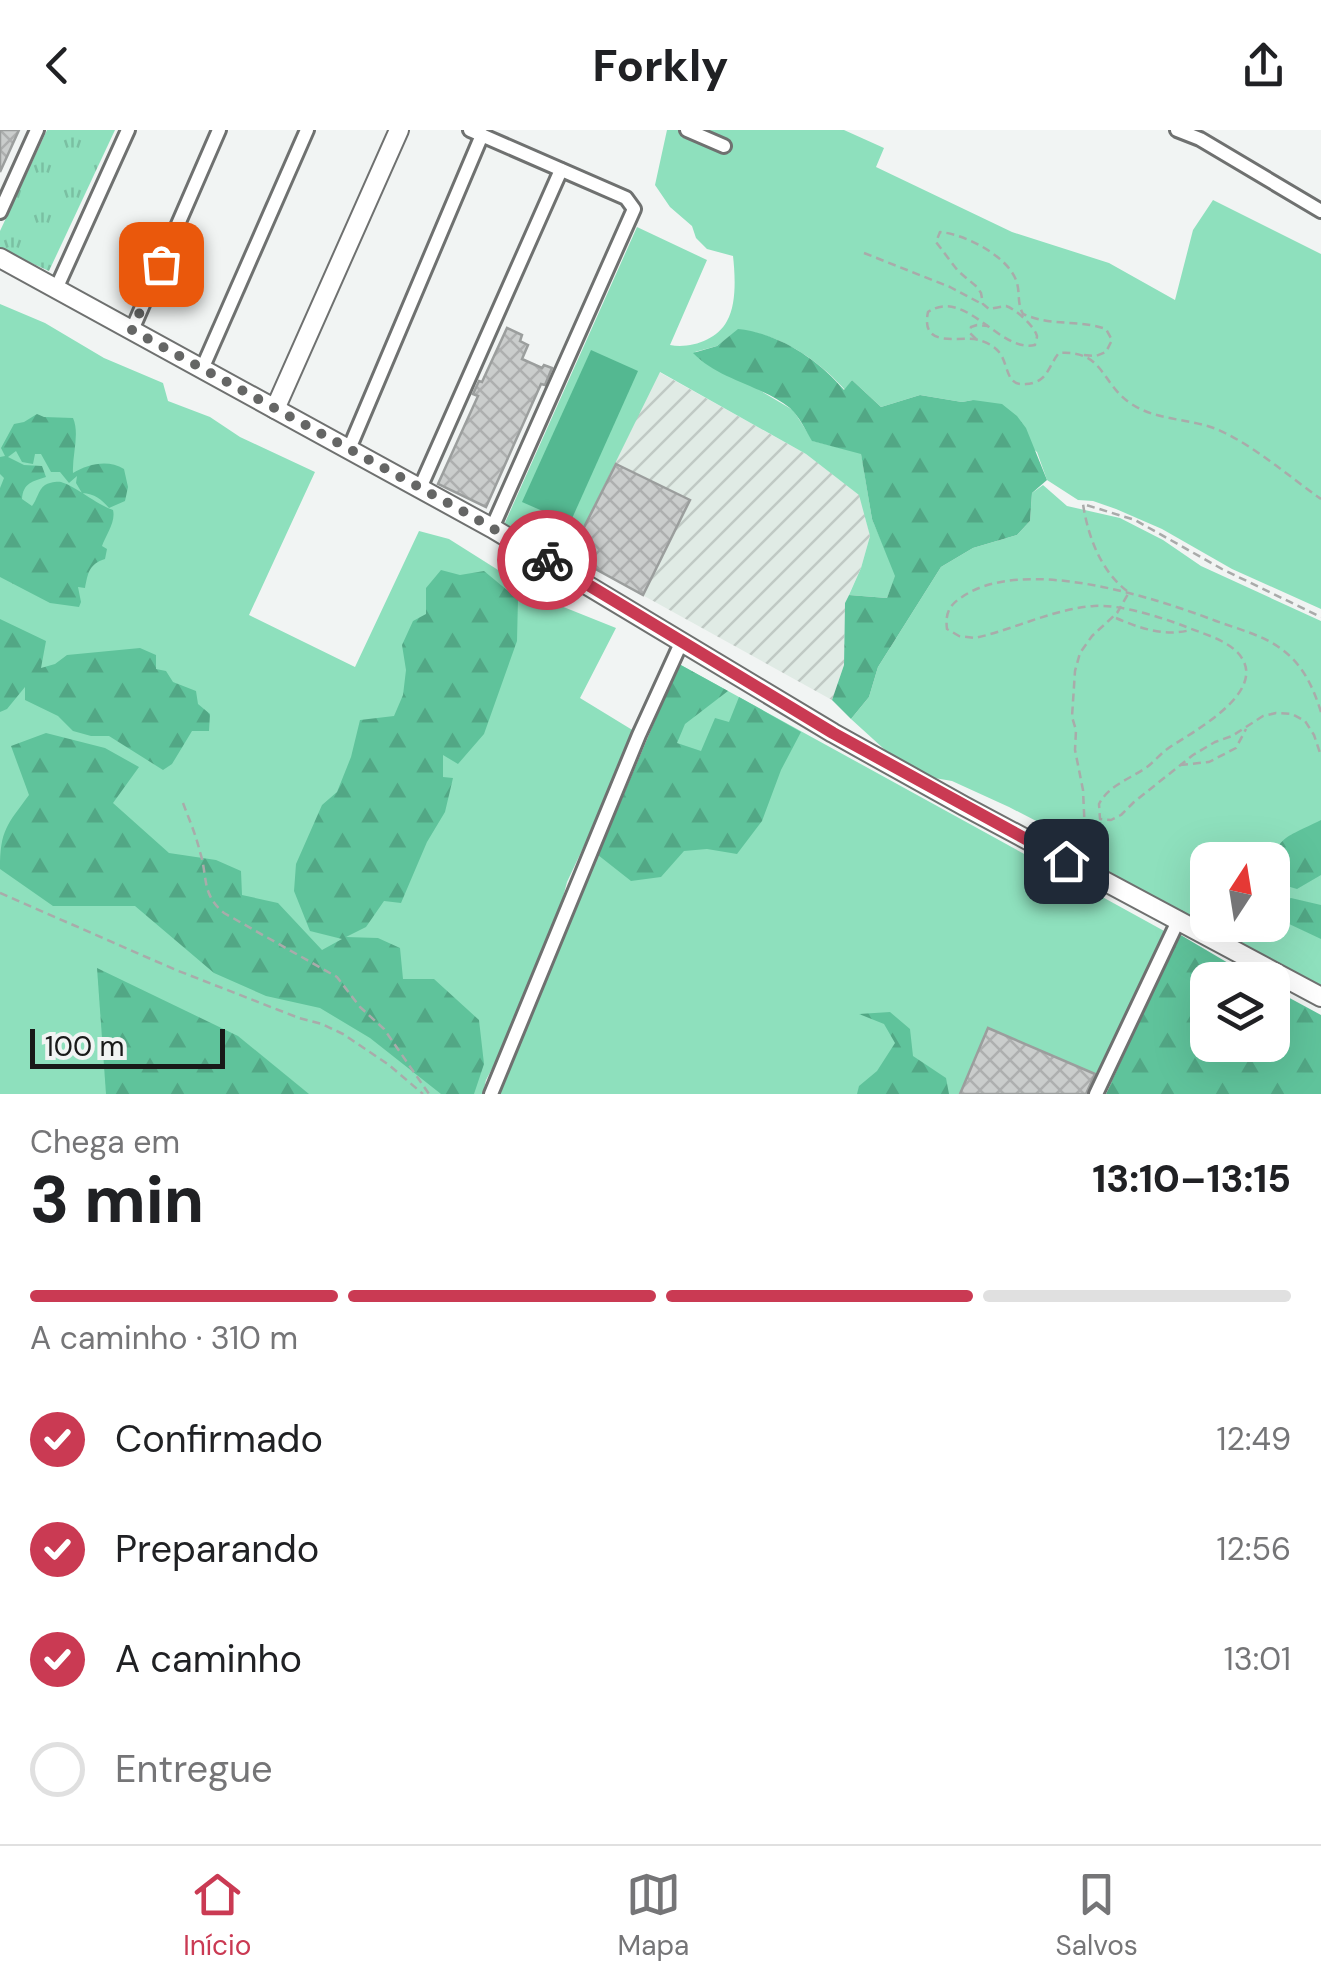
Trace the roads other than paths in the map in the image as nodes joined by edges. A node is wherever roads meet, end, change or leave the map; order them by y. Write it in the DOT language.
graph roads {
  1 [pos="36,130"];
  2 [pos="128,130"];
  3 [pos="219,130"];
  4 [pos="306,130"];
  5 [pos="399,130"];
  6 [pos="686,130"];
  7 [pos="1177,130"];
  8 [pos="476,133"];
  9 [pos="1201,135"];
  10 [pos="724,146"];
  11 [pos="561,170"];
  12 [pos="1321,211"];
  13 [pos="0,212"];
  14 [pos="0,258"];
  15 [pos="56,289"];
  16 [pos="132,330"];
  17 [pos="202,369"];
  18 [pos="275,408"];
  19 [pos="349,449"];
  20 [pos="420,488"];
  21 [pos="492,528"];
  22 [pos="682,641"];
  23 [pos="1178,920"];
  24 [pos="1321,997"];
  25 [pos="491,1094"];
  26 [pos="1096,1094"];
  1 -- 13 [label="street"];
  2 -- 15 [label="street"];
  3 -- 16 [label="street"];
  4 -- 17 [label="street"];
  5 -- 18 [label="street"];
  6 -- 10 [label="street"];
  7 -- 9 [label="street"];
  8 -- 11 [label="street"];
  8 -- 19 [label="street"];
  9 -- 12 [label="street"];
  11 -- 20 [label="street"];
  11 -- 21 [label="street"];
  14 -- 15 [label="street"];
  15 -- 16 [label="street"];
  16 -- 17 [label="street"];
  17 -- 18 [label="street"];
  18 -- 19 [label="street"];
  19 -- 20 [label="street"];
  20 -- 21 [label="street"];
  21 -- 22 [label="street"];
  22 -- 23 [label="street"];
  22 -- 25 [label="street"];
  23 -- 24 [label="street"];
  23 -- 26 [label="street"];
}
